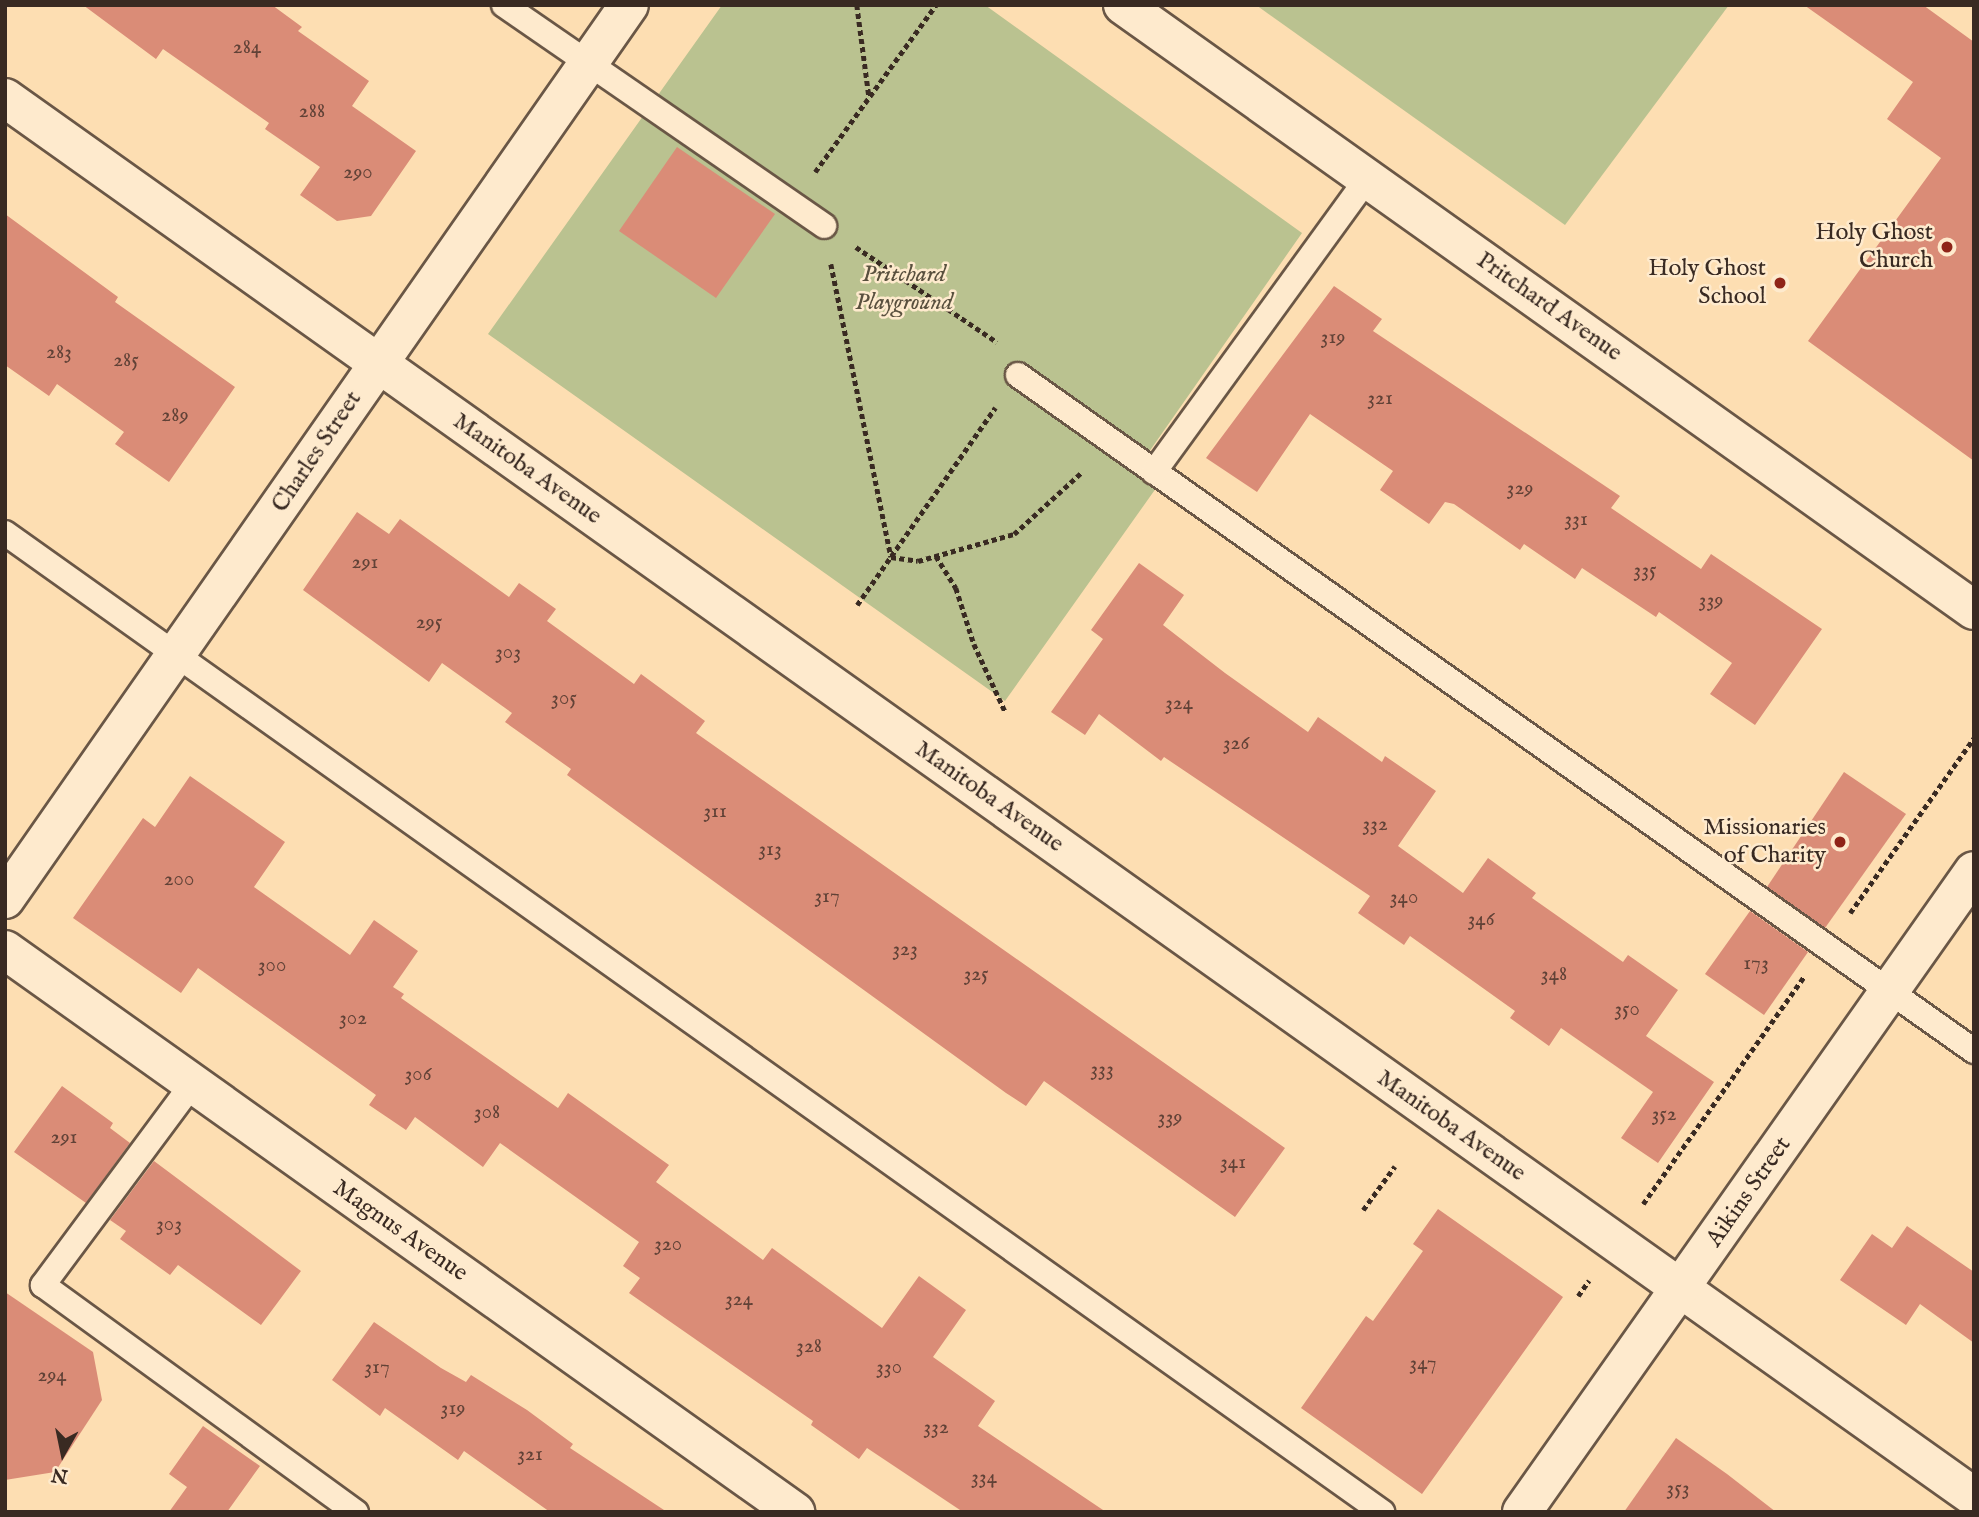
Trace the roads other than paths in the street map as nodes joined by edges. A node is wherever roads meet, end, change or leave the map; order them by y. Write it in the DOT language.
graph roads {
  1 [pos="504,5"];
  2 [pos="629,5"];
  3 [pos="1123,5"];
  4 [pos="586,65"];
  5 [pos="5,98"];
  6 [pos="1367,179"];
  7 [pos="824,226"];
  8 [pos="378,362"];
  9 [pos="1018,375"];
  10 [pos="1154,472"];
  11 [pos="5,533"];
  12 [pos="1974,610"];
  13 [pos="178,655"];
  14 [pos="1974,871"];
  15 [pos="5,899"];
  16 [pos="5,950"];
  17 [pos="1890,991"];
  18 [pos="1974,1051"];
  19 [pos="192,1083"];
  20 [pos="1681,1289"];
  21 [pos="1974,1497"];
  22 [pos="356,1512"];
  23 [pos="795,1512"];
  24 [pos="1382,1512"];
  25 [pos="1522,1512"];
  1 -- 4 [label="lane"];
  2 -- 4 [label="street, Charles Street"];
  3 -- 6 [label="street, Pritchard Avenue"];
  4 -- 7 [label="lane"];
  4 -- 8 [label="street, Charles Street"];
  5 -- 8 [label="street, Manitoba Avenue"];
  6 -- 10 [label="lane"];
  6 -- 12 [label="street, Pritchard Avenue"];
  8 -- 13 [label="street, Charles Street"];
  8 -- 20 [label="street, Manitoba Avenue"];
  9 -- 10 [label="lane"];
  10 -- 17 [label="lane"];
  11 -- 13 [label="lane"];
  13 -- 15 [label="street, Charles Street"];
  13 -- 24 [label="lane"];
  14 -- 17 [label="street, Aikins Street"];
  16 -- 19 [label="street, Magnus Avenue"];
  17 -- 18 [label="lane"];
  17 -- 20 [label="street, Aikins Street"];
  19 -- 22 [label="lane"];
  19 -- 23 [label="street, Magnus Avenue"];
  20 -- 21 [label="street, Manitoba Avenue"];
  20 -- 25 [label="street, Aikins Street"];
}
